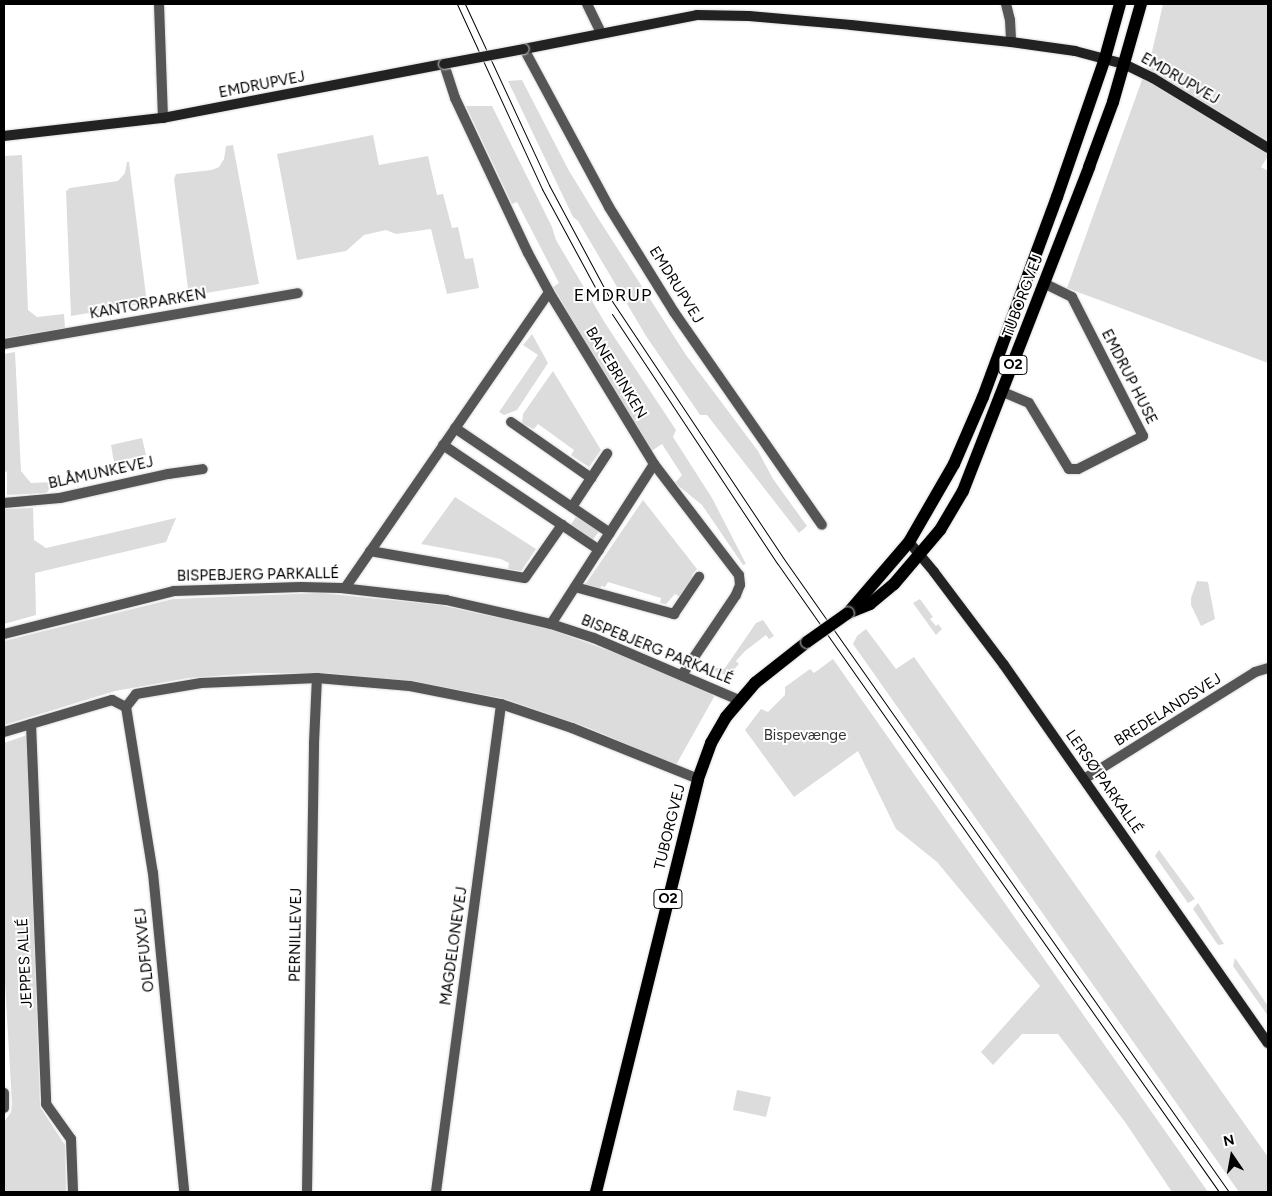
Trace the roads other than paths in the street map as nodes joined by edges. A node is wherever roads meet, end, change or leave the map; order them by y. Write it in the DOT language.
graph roads {
  1 [pos="158,4"];
  2 [pos="587,4"];
  3 [pos="1006,4"];
  4 [pos="1120,4"];
  5 [pos="1140,4"];
  6 [pos="601,33"];
  7 [pos="1011,42"];
  8 [pos="524,49"];
  9 [pos="1105,58"];
  10 [pos="444,64"];
  11 [pos="1124,64"];
  12 [pos="163,118"];
  13 [pos="4,136"];
  14 [pos="1268,148"];
  15 [pos="1045,284"];
  16 [pos="549,292"];
  17 [pos="298,293"];
  18 [pos="4,344"];
  19 [pos="1003,392"];
  20 [pos="511,422"];
  21 [pos="454,428"];
  22 [pos="443,445"];
  23 [pos="607,454"];
  24 [pos="654,464"];
  25 [pos="203,469"];
  26 [pos="591,478"];
  27 [pos="4,503"];
  28 [pos="572,507"];
  29 [pos="562,525"];
  30 [pos="822,525"];
  31 [pos="610,533"];
  32 [pos="909,542"];
  33 [pos="599,550"];
  34 [pos="370,551"];
  35 [pos="921,555"];
  36 [pos="699,577"];
  37 [pos="575,587"];
  38 [pos="345,588"];
  39 [pos="848,613"];
  40 [pos="550,624"];
  41 [pos="4,634"];
  42 [pos="1268,668"];
  43 [pos="682,675"];
  44 [pos="318,678"];
  45 [pos="739,700"];
  46 [pos="501,704"];
  47 [pos="126,707"];
  48 [pos="31,724"];
  49 [pos="4,732"];
  50 [pos="698,779"];
  51 [pos="1084,779"];
  52 [pos="1268,1043"];
  53 [pos="4,1093"];
  54 [pos="4,1108"];
  55 [pos="73,1192"];
  56 [pos="184,1192"];
  57 [pos="307,1192"];
  58 [pos="436,1192"];
  59 [pos="596,1192"];
  1 -- 12 [label="street"];
  2 -- 6 [label="street"];
  3 -- 7 [label="street"];
  4 -- 9 [label="main road, TUBORGVEJ / O2"];
  5 -- 11 [label="main road, TUBORGVEJ / O2"];
  6 -- 7 [label="street, EMDRUPVEJ"];
  6 -- 8 [label="street, EMDRUPVEJ"];
  7 -- 9 [label="street, EMDRUPVEJ"];
  8 -- 10 [label="street, EMDRUPVEJ, bridge"];
  8 -- 30 [label="street, EMDRUPVEJ"];
  9 -- 11 [label="street, EMDRUPVEJ"];
  9 -- 32 [label="main road, TUBORGVEJ / O2"];
  10 -- 12 [label="street, EMDRUPVEJ"];
  10 -- 16 [label="street, BANEBRINKEN"];
  11 -- 14 [label="street, EMDRUPVEJ"];
  11 -- 15 [label="main road, TUBORGVEJ / O2"];
  12 -- 13 [label="street, EMDRUPVEJ"];
  15 -- 19 [label="main road, TUBORGVEJ / O2"];
  15 -- 19 [label="street, EMDRUP HUSE"];
  16 -- 21 [label="street"];
  16 -- 24 [label="street, BANEBRINKEN"];
  17 -- 18 [label="street, KANTORPARKEN"];
  19 -- 35 [label="main road, TUBORGVEJ / O2"];
  20 -- 26 [label="street"];
  21 -- 22 [label="street"];
  21 -- 28 [label="street"];
  22 -- 29 [label="street"];
  22 -- 34 [label="street"];
  23 -- 26 [label="street"];
  24 -- 31 [label="street"];
  24 -- 43 [label="street, BANEBRINKEN"];
  25 -- 27 [label="street, BLÅMUNKEVEJ"];
  26 -- 28 [label="street"];
  28 -- 31 [label="street"];
  29 -- 33 [label="street"];
  29 -- 34 [label="street"];
  31 -- 33 [label="street"];
  32 -- 35 [label="street, LERSØ PARKALLÉ"];
  32 -- 39 [label="main road, TUBORGVEJ / O2"];
  33 -- 37 [label="street"];
  34 -- 38 [label="street"];
  35 -- 39 [label="main road, TUBORGVEJ / O2"];
  35 -- 51 [label="street, LERSØ PARKALLÉ"];
  36 -- 37 [label="street"];
  37 -- 40 [label="street"];
  38 -- 40 [label="street, BISPEBJERG PARKALLÉ"];
  38 -- 41 [label="street, BISPEBJERG PARKALLÉ"];
  39 -- 45 [label="main road, TUBORGVEJ / O2, bridge"];
  40 -- 43 [label="street, BISPEBJERG PARKALLÉ"];
  42 -- 51 [label="street, BREDELANDSVEJ"];
  43 -- 45 [label="street, BISPEBJERG PARKALLÉ"];
  44 -- 46 [label="street"];
  44 -- 47 [label="street"];
  44 -- 57 [label="street, PERNILLEVEJ"];
  45 -- 50 [label="main road, TUBORGVEJ / O2"];
  46 -- 50 [label="street"];
  46 -- 58 [label="street, MAGDELONEVEJ"];
  47 -- 48 [label="street"];
  47 -- 56 [label="street, OLDFUXVEJ"];
  48 -- 49 [label="street"];
  48 -- 55 [label="street, JEPPES ALLÉ"];
  50 -- 59 [label="main road, TUBORGVEJ / O2"];
  51 -- 52 [label="street, LERSØ PARKALLÉ"];
  53 -- 54 [label="street"];
}
